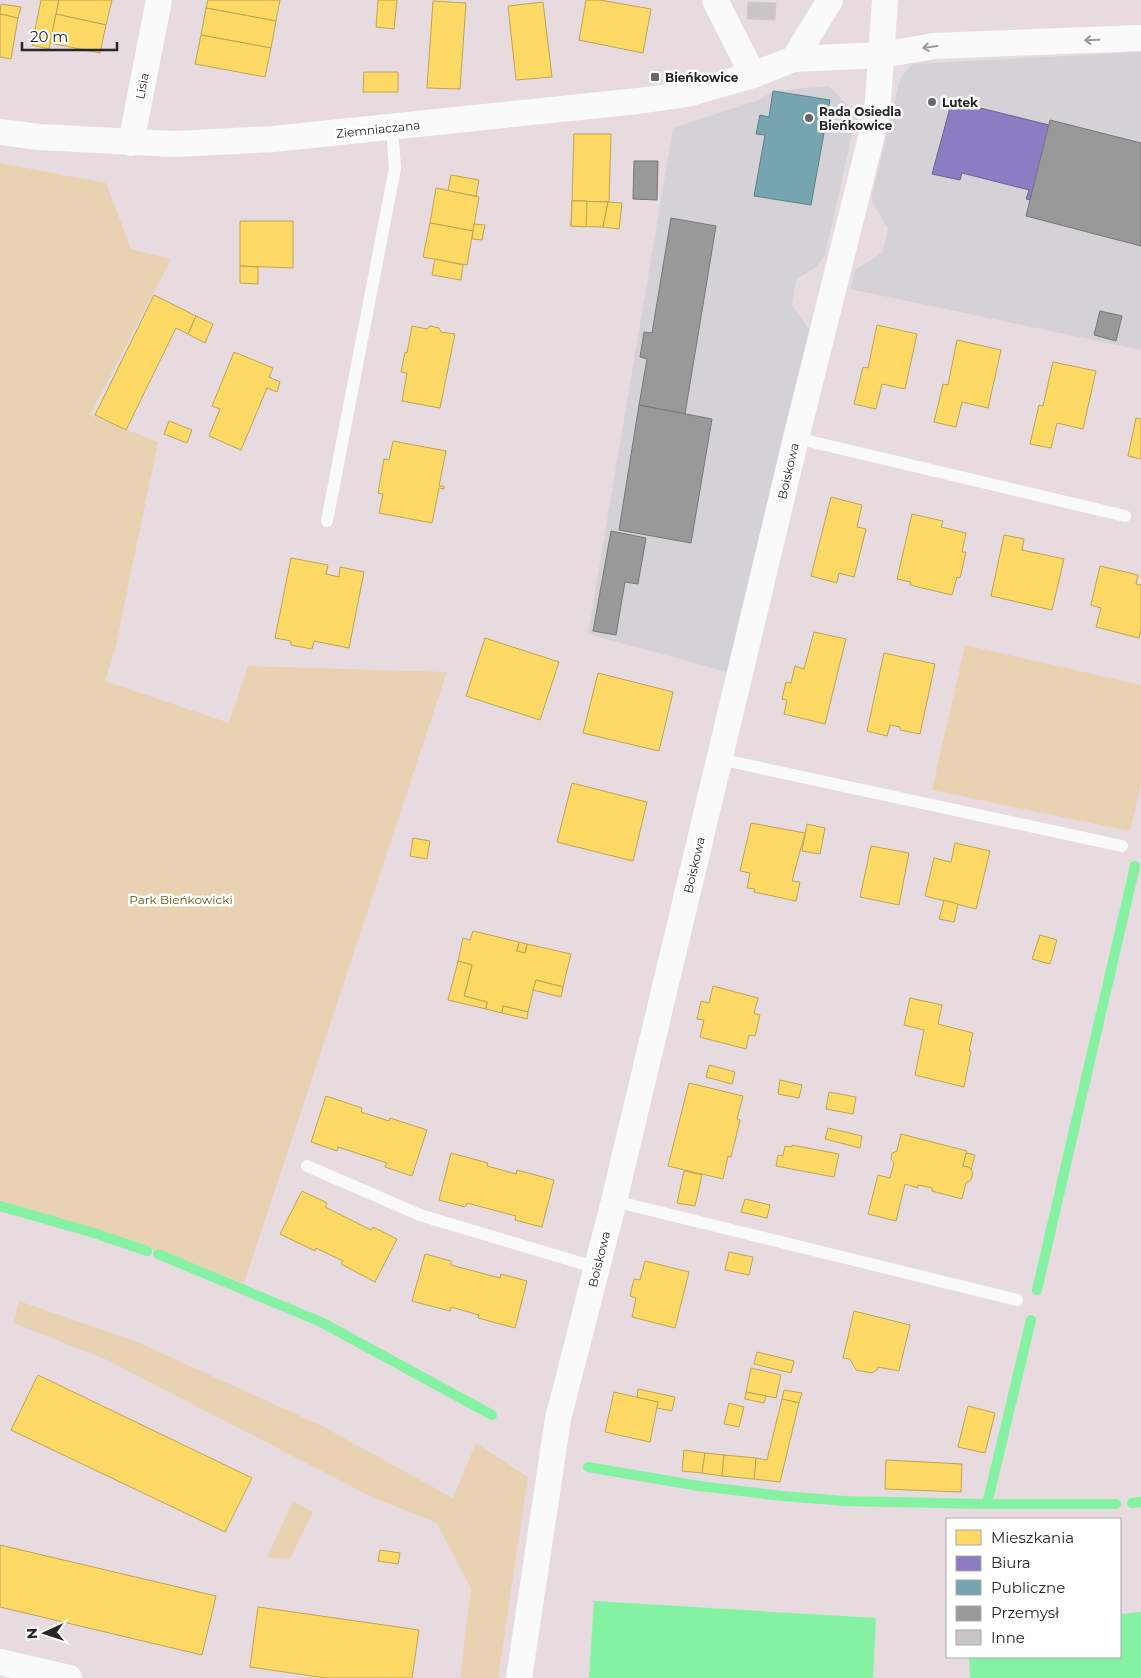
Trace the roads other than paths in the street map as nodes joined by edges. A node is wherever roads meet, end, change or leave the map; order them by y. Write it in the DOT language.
graph roads {
  1 [pos="159,0"];
  2 [pos="715,0"];
  3 [pos="830,0"];
  4 [pos="885,0"];
  5 [pos="1141,38"];
  6 [pos="882,55"];
  7 [pos="794,59"];
  8 [pos="753,76"];
  9 [pos="392,127"];
  10 [pos="0,132"];
  11 [pos="132,143"];
  12 [pos="796,438"];
  13 [pos="1125,516"];
  14 [pos="327,521"];
  15 [pos="719,759"];
  16 [pos="1122,846"];
  17 [pos="307,1166"];
  18 [pos="614,1201"];
  19 [pos="597,1268"];
  20 [pos="1017,1300"];
  21 [pos="0,1662"];
  22 [pos="69,1678"];
  23 [pos="519,1678"];
  1 -- 11 [label="street, Lisia"];
  2 -- 8 [label="street"];
  3 -- 7 [label="street"];
  4 -- 6 [label="street, Boiskowa"];
  5 -- 6 [label="street, Ziemniaczana, one-way"];
  6 -- 7 [label="street, Ziemniaczana"];
  6 -- 12 [label="street, Boiskowa"];
  7 -- 8 [label="street, Ziemniaczana"];
  8 -- 9 [label="street, Ziemniaczana"];
  9 -- 11 [label="street, Ziemniaczana"];
  9 -- 14 [label="lane"];
  10 -- 11 [label="street, Ziemniaczana"];
  12 -- 13 [label="lane"];
  12 -- 15 [label="street, Boiskowa"];
  15 -- 16 [label="lane"];
  15 -- 18 [label="street, Boiskowa"];
  17 -- 19 [label="lane"];
  18 -- 19 [label="street, Boiskowa"];
  18 -- 20 [label="lane"];
  19 -- 23 [label="street, Boiskowa"];
  21 -- 22 [label="street"];
}
